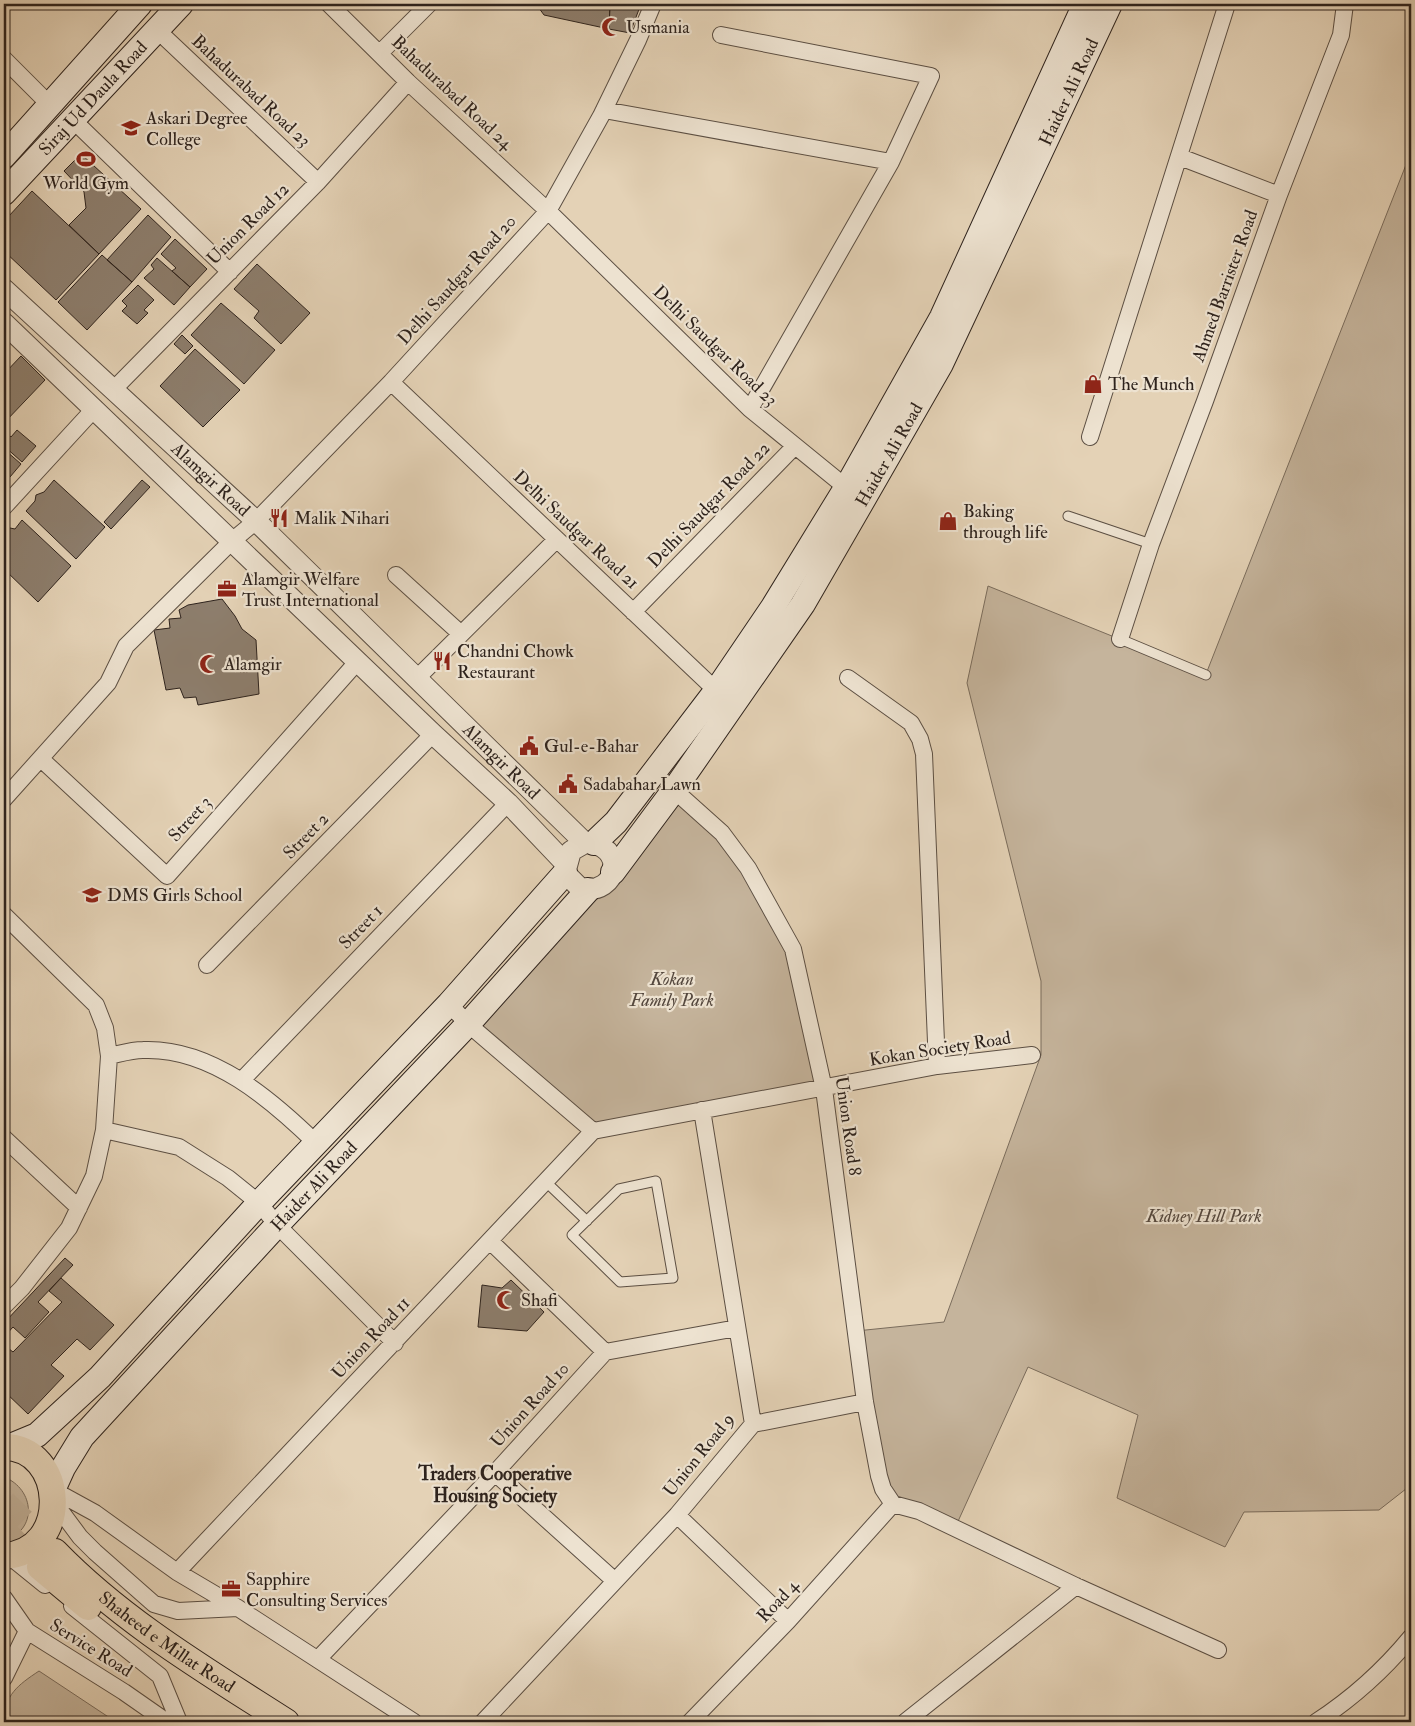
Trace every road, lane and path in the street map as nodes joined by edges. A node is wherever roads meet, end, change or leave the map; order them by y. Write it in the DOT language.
graph roads {
  1 [pos="140,4"];
  2 [pos="181,4"];
  3 [pos="329,4"];
  4 [pos="429,4"];
  5 [pos="653,4"];
  6 [pos="1086,4"];
  7 [pos="1110,4"];
  8 [pos="1227,4"];
  9 [pos="1345,4"];
  10 [pos="156,29"];
  11 [pos="721,35"];
  12 [pos="380,53"];
  13 [pos="4,59"];
  14 [pos="408,82"];
  15 [pos="49,104"];
  16 [pos="604,110"];
  17 [pos="72,119"];
  18 [pos="4,156"];
  19 [pos="1180,157"];
  20 [pos="890,162"];
  21 [pos="318,182"];
  22 [pos="4,192"];
  23 [pos="1279,194"];
  24 [pos="548,210"];
  25 [pos="230,272"];
  26 [pos="4,289"];
  27 [pos="4,323"];
  28 [pos="391,382"];
  29 [pos="112,390"];
  30 [pos="95,408"];
  31 [pos="750,409"];
  32 [pos="1090,437"];
  33 [pos="794,447"];
  34 [pos="854,494"];
  35 [pos="4,507"];
  36 [pos="1068,516"];
  37 [pos="256,521"];
  38 [pos="556,540"];
  39 [pos="232,541"];
  40 [pos="1151,544"];
  41 [pos="396,575"];
  42 [pos="633,612"];
  43 [pos="461,634"];
  44 [pos="1120,639"];
  45 [pos="358,661"];
  46 [pos="1206,675"];
  47 [pos="417,678"];
  48 [pos="848,678"];
  49 [pos="725,699"];
  50 [pos="433,734"];
  51 [pos="42,759"];
  52 [pos="674,790"];
  53 [pos="4,799"];
  54 [pos="508,803"];
  55 [pos="590,843"];
  56 [pos="566,868"];
  57 [pos="613,872"];
  58 [pos="588,890"];
  59 [pos="4,914"];
  60 [pos="207,965"];
  61 [pos="449,1004"];
  62 [pos="468,1024"];
  63 [pos="1032,1055"];
  64 [pos="108,1056"];
  65 [pos="937,1066"];
  66 [pos="242,1080"];
  67 [pos="824,1089"];
  68 [pos="702,1110"];
  69 [pos="104,1130"];
  70 [pos="593,1131"];
  71 [pos="4,1138"];
  72 [pos="317,1144"];
  73 [pos="545,1182"];
  74 [pos="259,1203"];
  75 [pos="79,1208"];
  76 [pos="587,1221"];
  77 [pos="277,1225"];
  78 [pos="490,1241"];
  79 [pos="4,1306"];
  80 [pos="737,1328"];
  81 [pos="395,1342"];
  82 [pos="605,1352"];
  83 [pos="865,1402"];
  84 [pos="752,1424"];
  85 [pos="6,1447"];
  86 [pos="495,1473"];
  87 [pos="53,1496"];
  88 [pos="893,1504"];
  89 [pos="677,1515"];
  90 [pos="6,1556"];
  91 [pos="178,1572"];
  92 [pos="614,1581"];
  93 [pos="1076,1586"];
  94 [pos="4,1598"];
  95 [pos="238,1608"];
  96 [pos="788,1621"];
  97 [pos="27,1631"];
  98 [pos="1411,1637"];
  99 [pos="1218,1650"];
  100 [pos="318,1659"];
  101 [pos="4,1678"];
  102 [pos="167,1722"];
  103 [pos="179,1722"];
  104 [pos="258,1722"];
  105 [pos="286,1722"];
  106 [pos="414,1722"];
  107 [pos="483,1722"];
  108 [pos="690,1722"];
  109 [pos="904,1722"];
  110 [pos="1316,1722"];
  1 -- 15 [label="main road, Siraj Ud Daula Road"];
  2 -- 10 [label="main road, Siraj Ud Daula Road"];
  3 -- 12 [label="street, Bahadurabad Road 24"];
  4 -- 12 [label="street"];
  5 -- 16 [label="street, Delhi Saudgar Road 20"];
  6 -- 34 [label="main road, Haider Ali Road"];
  7 -- 34 [label="main road, Haider Ali Road"];
  8 -- 19 [label="street"];
  9 -- 23 [label="street, Ahmed Barrister Road"];
  10 -- 17 [label="main road, Siraj Ud Daula Road"];
  10 -- 21 [label="street, Bahadurabad Road 23"];
  11 -- 20 [label="street"];
  12 -- 14 [label="street, Bahadurabad Road 24"];
  13 -- 15 [label="street"];
  14 -- 21 [label="street, Union Road 12"];
  14 -- 24 [label="street, Bahadurabad Road 24"];
  15 -- 18 [label="main road, Siraj Ud Daula Road"];
  16 -- 20 [label="street"];
  16 -- 24 [label="street, Delhi Saudgar Road 20"];
  17 -- 22 [label="main road, Siraj Ud Daula Road"];
  17 -- 25 [label="street"];
  19 -- 23 [label="street"];
  19 -- 32 [label="street"];
  20 -- 31 [label="street"];
  21 -- 25 [label="street, Union Road 12"];
  23 -- 40 [label="street, Ahmed Barrister Road"];
  24 -- 28 [label="street, Delhi Saudgar Road 20"];
  24 -- 31 [label="street, Delhi Saudgar Road 23"];
  25 -- 29 [label="street, Union Road 12"];
  26 -- 29 [label="street, Alamgir Road"];
  27 -- 30 [label="street, Alamgir Road"];
  28 -- 37 [label="street, Delhi Saudgar Road 20"];
  28 -- 38 [label="street, Delhi Saudgar Road 21"];
  29 -- 37 [label="street, Alamgir Road"];
  30 -- 35 [label="street"];
  30 -- 39 [label="street, Alamgir Road"];
  31 -- 33 [label="street, Delhi Saudgar Road 23"];
  33 -- 34 [label="street, Delhi Saudgar Road 23"];
  33 -- 42 [label="street, Delhi Saudgar Road 22"];
  34 -- 49 [label="main road, Haider Ali Road"];
  36 -- 40 [label="lane"];
  37 -- 39 [label="street, Delhi Saudgar Road 20"];
  37 -- 47 [label="street, Alamgir Road"];
  38 -- 42 [label="street, Delhi Saudgar Road 21"];
  38 -- 43 [label="street"];
  39 -- 45 [label="street, Alamgir Road"];
  39 -- 51 [label="street, Delhi Saudgar Road 20"];
  40 -- 44 [label="street, Ahmed Barrister Road"];
  41 -- 43 [label="street"];
  42 -- 49 [label="street, Delhi Saudgar Road 21"];
  43 -- 47 [label="street"];
  44 -- 46 [label="lane"];
  45 -- 50 [label="street, Alamgir Road"];
  45 -- 51 [label="street, Street 3"];
  47 -- 55 [label="street, Alamgir Road"];
  48 -- 65 [label="street"];
  49 -- 52 [label="main road, Haider Ali Road"];
  49 -- 55 [label="main road, Haider Ali Road"];
  50 -- 54 [label="street, Alamgir Road"];
  50 -- 60 [label="street, Street 2"];
  51 -- 53 [label="street, Delhi Saudgar Road 20"];
  52 -- 57 [label="main road, Haider Ali Road"];
  52 -- 67 [label="street, Union Road 8"];
  54 -- 56 [label="street, Alamgir Road"];
  54 -- 66 [label="street, Street 1"];
  55 -- 56 [label="street"];
  55 -- 57 [label="street"];
  56 -- 58 [label="street"];
  56 -- 61 [label="main road, Haider Ali Road"];
  57 -- 58 [label="street"];
  58 -- 62 [label="main road, Haider Ali Road"];
  59 -- 64 [label="street"];
  61 -- 62 [label="street"];
  61 -- 72 [label="main road, Haider Ali Road"];
  62 -- 70 [label="street"];
  62 -- 77 [label="main road, Haider Ali Road"];
  63 -- 65 [label="street, Kokan Society Road"];
  64 -- 66 [label="street"];
  64 -- 69 [label="street"];
  65 -- 67 [label="street, Kokan Society Road"];
  66 -- 72 [label="street"];
  67 -- 68 [label="street, Kokan Society Road"];
  67 -- 83 [label="street, Union Road 8"];
  68 -- 70 [label="street, Kokan Society Road"];
  68 -- 80 [label="street, Union Road 9"];
  69 -- 74 [label="street"];
  69 -- 75 [label="street"];
  70 -- 73 [label="street, Union Road 11"];
  71 -- 75 [label="street"];
  72 -- 74 [label="main road, Haider Ali Road"];
  73 -- 76 [label="lane"];
  73 -- 78 [label="street, Union Road 11"];
  74 -- 77 [label="street"];
  74 -- 85 [label="main road, Haider Ali Road"];
  75 -- 79 [label="street"];
  76 -- 76 [label="lane"];
  77 -- 81 [label="street"];
  77 -- 87 [label="main road, Haider Ali Road"];
  78 -- 81 [label="street, Union Road 11"];
  78 -- 82 [label="street"];
  80 -- 82 [label="street"];
  80 -- 84 [label="street, Union Road 9"];
  81 -- 91 [label="street, Union Road 11"];
  82 -- 86 [label="street, Union Road 10"];
  83 -- 84 [label="street"];
  83 -- 88 [label="street, Union Road 8"];
  84 -- 89 [label="street, Union Road 9"];
  85 -- 87 [label="main road"];
  86 -- 92 [label="street"];
  86 -- 100 [label="street, Union Road 10"];
  87 -- 90 [label="main road"];
  87 -- 91 [label="street"];
  87 -- 95 [label="street"];
  88 -- 93 [label="street"];
  88 -- 96 [label="street, Road 4"];
  89 -- 92 [label="street, Union Road 9"];
  89 -- 96 [label="street"];
  90 -- 103 [label="street"];
  91 -- 95 [label="street"];
  92 -- 107 [label="street, Union Road 9"];
  93 -- 99 [label="street"];
  93 -- 109 [label="street"];
  94 -- 97 [label="street, Service Road"];
  95 -- 100 [label="street"];
  96 -- 108 [label="street, Road 4"];
  97 -- 101 [label="street"];
  97 -- 102 [label="street, Service Road"];
  98 -- 110 [label="street"];
  100 -- 106 [label="street"];
  104 -- 105 [label="main road, Shaheed e Millat Road"];
}
